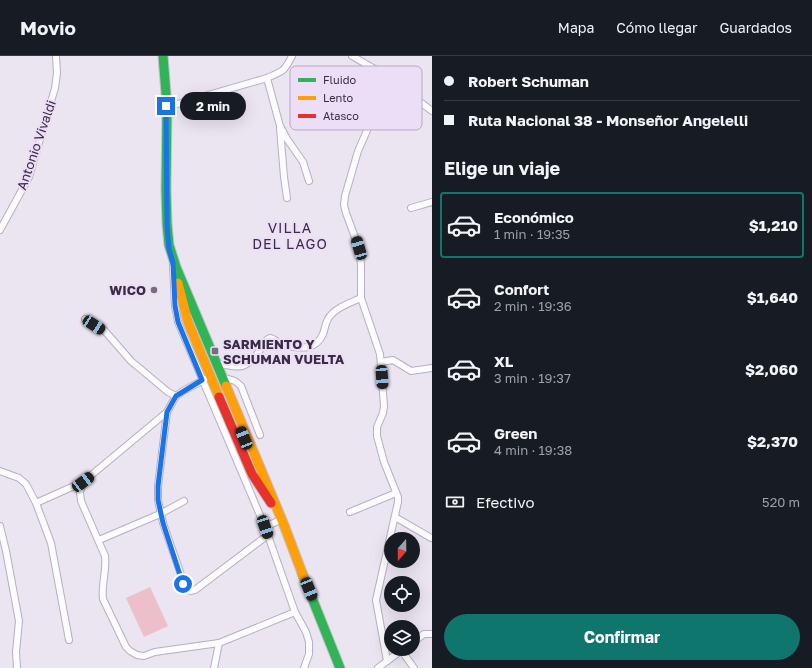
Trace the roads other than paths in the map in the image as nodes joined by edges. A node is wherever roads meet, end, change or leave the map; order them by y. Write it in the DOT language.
graph roads {
  1 [pos="56,56"];
  2 [pos="163,56"];
  3 [pos="292,56"];
  4 [pos="352,56"];
  5 [pos="370,66"];
  6 [pos="267,78"];
  7 [pos="422,104"];
  8 [pos="166,106"];
  9 [pos="432,111"];
  10 [pos="280,126"];
  11 [pos="366,130"];
  12 [pos="309,181"];
  13 [pos="287,198"];
  14 [pos="432,202"];
  15 [pos="411,208"];
  16 [pos="0,230"];
  17 [pos="174,264"];
  18 [pos="361,298"];
  19 [pos="85,319"];
  20 [pos="381,362"];
  21 [pos="216,363"];
  22 [pos="432,368"];
  23 [pos="222,376"];
  24 [pos="206,378"];
  25 [pos="176,396"];
  26 [pos="167,412"];
  27 [pos="260,435"];
  28 [pos="253,450"];
  29 [pos="0,471"];
  30 [pos="83,482"];
  31 [pos="396,493"];
  32 [pos="184,501"];
  33 [pos="36,503"];
  34 [pos="350,512"];
  35 [pos="160,514"];
  36 [pos="395,517"];
  37 [pos="278,521"];
  38 [pos="0,526"];
  39 [pos="265,527"];
  40 [pos="268,535"];
  41 [pos="432,538"];
  42 [pos="98,540"];
  43 [pos="304,578"];
  44 [pos="296,612"];
  45 [pos="432,634"];
  46 [pos="420,637"];
  47 [pos="69,640"];
  48 [pos="219,643"];
  49 [pos="394,656"];
  50 [pos="406,656"];
  51 [pos="387,661"];
  52 [pos="17,668"];
  53 [pos="214,668"];
  54 [pos="304,668"];
  55 [pos="340,668"];
  56 [pos="378,668"];
  57 [pos="414,668"];
  1 -- 16 [label="street, Antonio Vivaldi"];
  2 -- 8 [label="main road"];
  3 -- 6 [label="street"];
  4 -- 5 [label="street"];
  6 -- 8 [label="street"];
  6 -- 10 [label="street"];
  7 -- 9 [label="street"];
  8 -- 17 [label="main road"];
  10 -- 12 [label="street"];
  10 -- 13 [label="street"];
  11 -- 18 [label="street"];
  14 -- 15 [label="street"];
  17 -- 21 [label="main road"];
  17 -- 24 [label="main road"];
  18 -- 20 [label="street"];
  18 -- 21 [label="street"];
  19 -- 25 [label="street"];
  20 -- 22 [label="street"];
  20 -- 31 [label="street"];
  21 -- 23 [label="main road"];
  21 -- 24 [label="main road"];
  23 -- 27 [label="street"];
  23 -- 28 [label="main road"];
  24 -- 25 [label="street"];
  24 -- 28 [label="main road"];
  24 -- 37 [label="main road"];
  24 -- 39 [label="street"];
  25 -- 26 [label="street"];
  26 -- 30 [label="street"];
  26 -- 35 [label="street"];
  28 -- 43 [label="main road"];
  29 -- 33 [label="street"];
  30 -- 33 [label="street"];
  30 -- 42 [label="street"];
  31 -- 34 [label="street"];
  31 -- 36 [label="street"];
  32 -- 35 [label="street"];
  33 -- 47 [label="street"];
  35 -- 40 [label="street"];
  35 -- 42 [label="street"];
  36 -- 41 [label="street"];
  36 -- 51 [label="street"];
  37 -- 39 [label="street"];
  37 -- 43 [label="main road"];
  38 -- 52 [label="street"];
  39 -- 40 [label="street"];
  40 -- 44 [label="street"];
  42 -- 48 [label="street"];
  43 -- 55 [label="main road"];
  44 -- 48 [label="street"];
  44 -- 54 [label="street"];
  45 -- 46 [label="street"];
  48 -- 53 [label="street"];
  49 -- 51 [label="street"];
  50 -- 57 [label="street"];
  51 -- 56 [label="street"];
}
